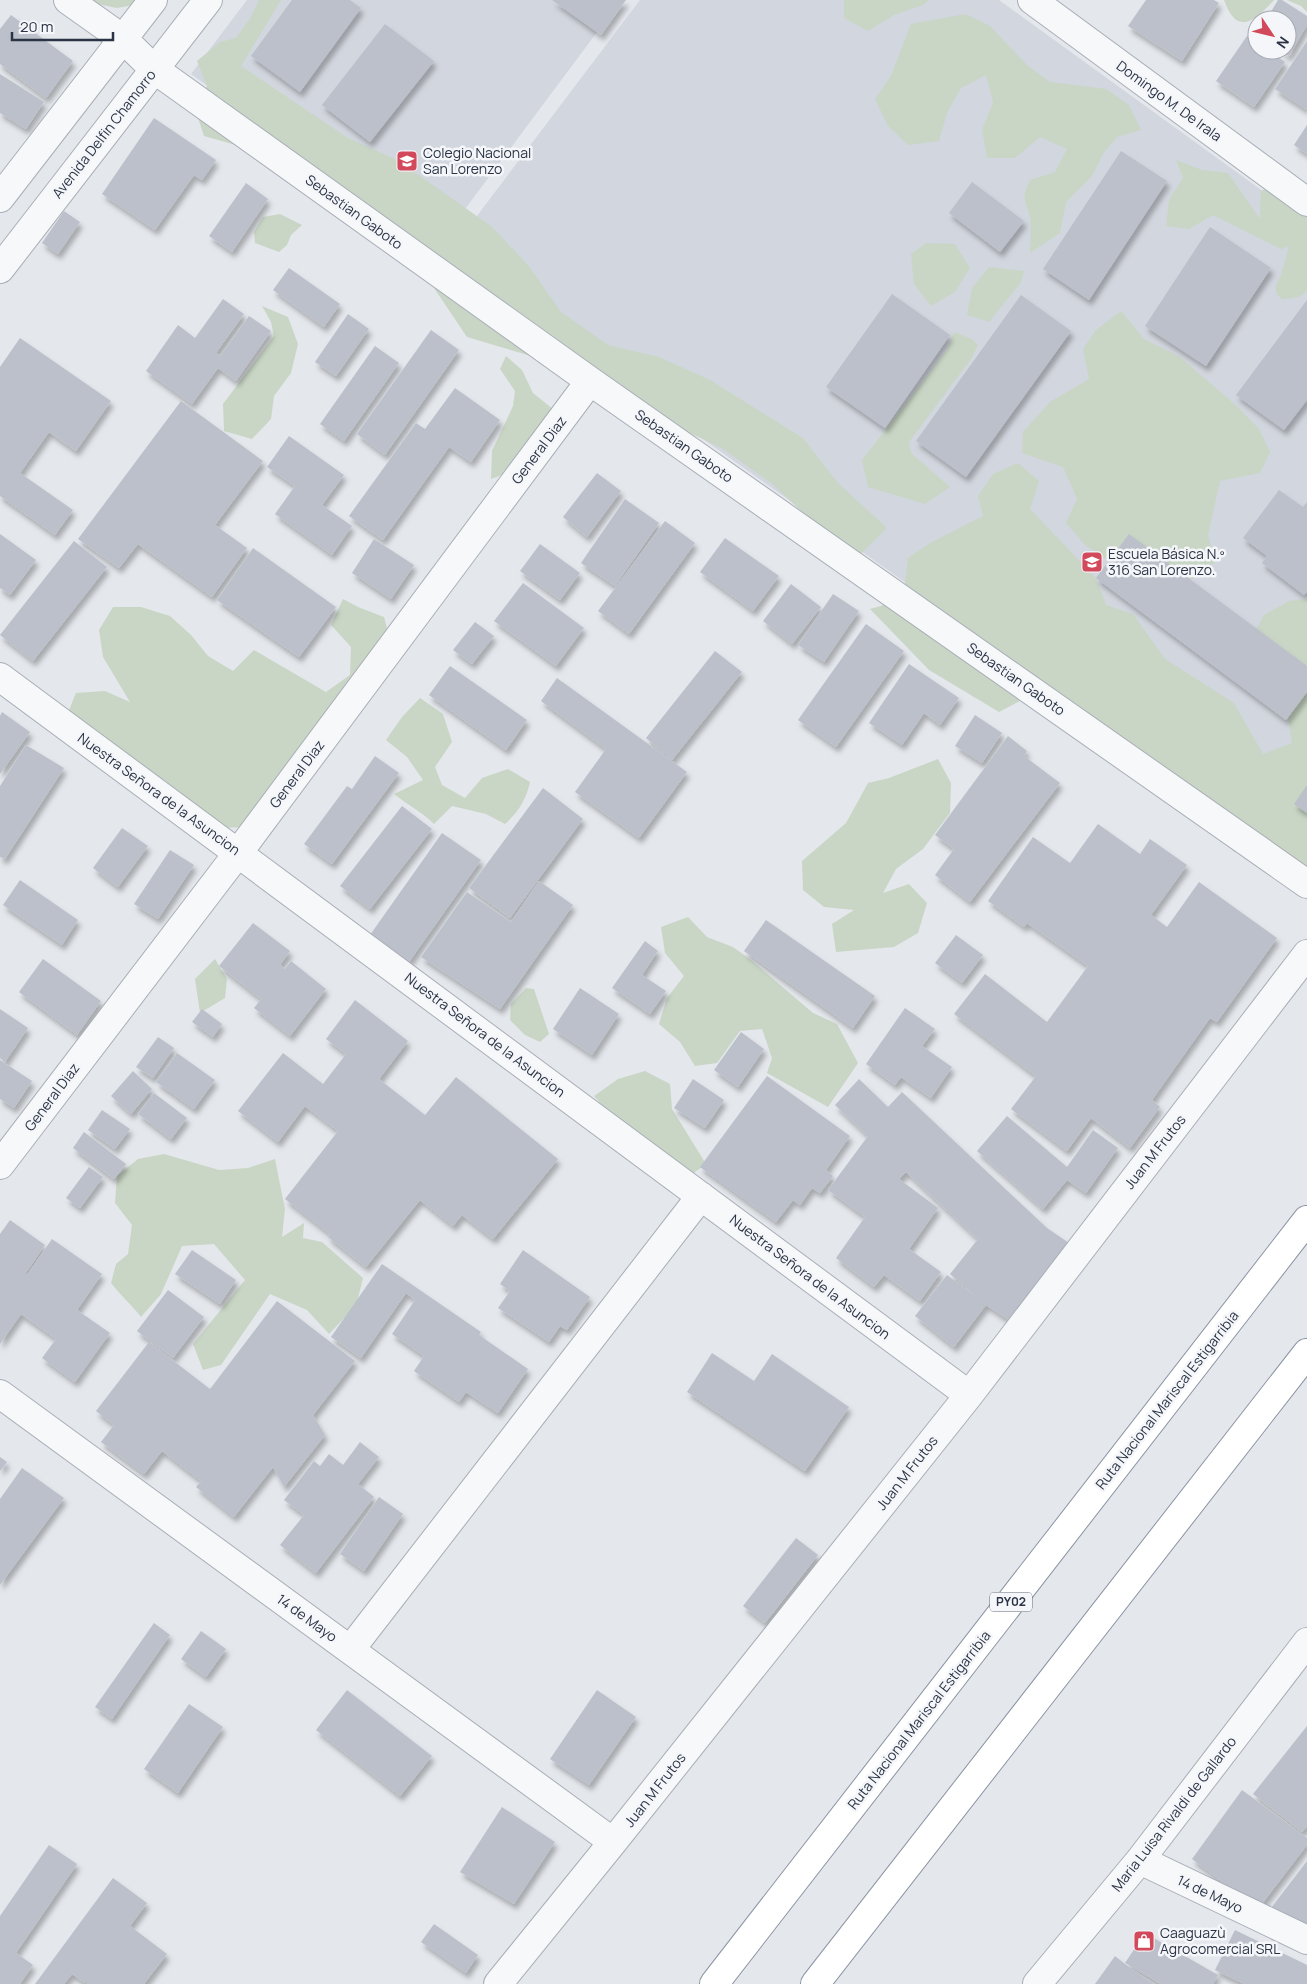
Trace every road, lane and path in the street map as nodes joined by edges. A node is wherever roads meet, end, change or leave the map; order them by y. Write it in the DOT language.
graph roads {
  1 [pos="68,0"];
  2 [pos="153,0"];
  3 [pos="208,0"];
  4 [pos="1032,0"];
  5 [pos="123,39"];
  6 [pos="154,69"];
  7 [pos="0,198"];
  8 [pos="1307,202"];
  9 [pos="0,269"];
  10 [pos="590,381"];
  11 [pos="0,677"];
  12 [pos="238,853"];
  13 [pos="1307,884"];
  14 [pos="1307,954"];
  15 [pos="0,1165"];
  16 [pos="701,1196"];
  17 [pos="1307,1220"];
  18 [pos="1307,1353"];
  19 [pos="0,1394"];
  20 [pos="969,1395"];
  21 [pos="1307,1642"];
  22 [pos="350,1650"];
  23 [pos="613,1842"];
  24 [pos="1140,1860"];
  25 [pos="1307,1940"];
  26 [pos="498,1984"];
  27 [pos="714,1984"];
  28 [pos="815,1984"];
  29 [pos="1037,1984"];
  1 -- 5 [label="street, Sebastian Gaboto"];
  2 -- 5 [label="street"];
  3 -- 6 [label="street, Avenida Delfin Chamorro"];
  4 -- 8 [label="street, Domingo M. De Irala"];
  5 -- 6 [label="street, Sebastian Gaboto"];
  5 -- 7 [label="street"];
  6 -- 9 [label="street, Avenida Delfin Chamorro"];
  6 -- 10 [label="street, Sebastian Gaboto"];
  10 -- 12 [label="street, General Diaz"];
  10 -- 13 [label="street, Sebastian Gaboto"];
  11 -- 12 [label="street, Nuestra Señora de la Asuncion"];
  12 -- 15 [label="street, General Diaz"];
  12 -- 16 [label="street, Nuestra Señora de la Asuncion"];
  14 -- 20 [label="street, Juan M Frutos"];
  16 -- 20 [label="street, Nuestra Señora de la Asuncion"];
  16 -- 22 [label="street"];
  17 -- 27 [label="highway, Ruta Nacional Mariscal Estigarribia / PY02"];
  18 -- 28 [label="highway"];
  19 -- 22 [label="street, 14 de Mayo"];
  20 -- 23 [label="street, Juan M Frutos"];
  21 -- 24 [label="street, Maria Luisa Rivaldi de Gallardo"];
  22 -- 23 [label="street, 14 de Mayo"];
  23 -- 26 [label="street, Juan M Frutos"];
  24 -- 25 [label="street, 14 de Mayo"];
  24 -- 29 [label="street, Maria Luisa Rivaldi de Gallardo"];
}
